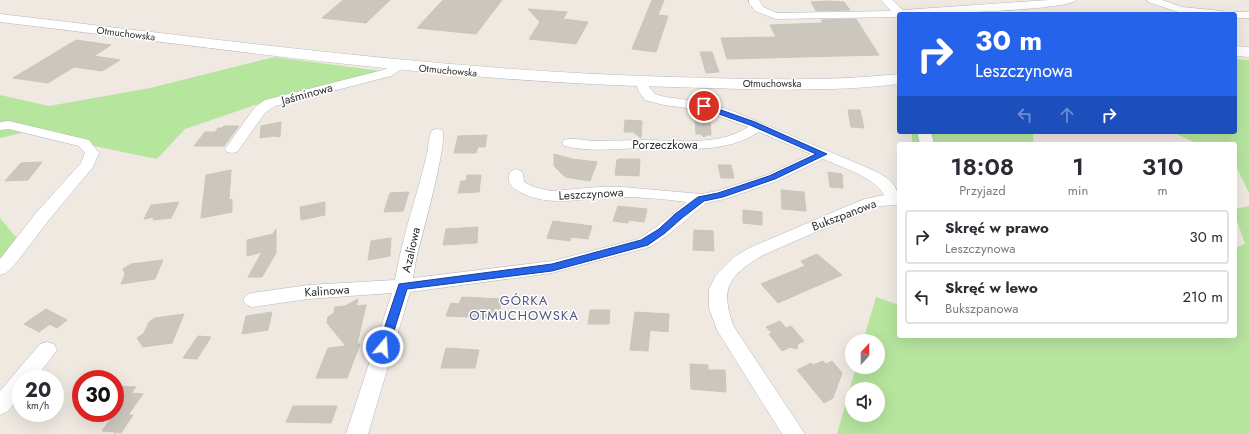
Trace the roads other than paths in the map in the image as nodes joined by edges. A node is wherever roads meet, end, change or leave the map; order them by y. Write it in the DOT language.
graph roads {
  1 [pos="886,0"];
  2 [pos="1071,0"];
  3 [pos="1152,0"];
  4 [pos="1032,3"];
  5 [pos="757,5"];
  6 [pos="898,12"];
  7 [pos="924,12"];
  8 [pos="1202,12"];
  9 [pos="897,14"];
  10 [pos="1237,15"];
  11 [pos="1249,16"];
  12 [pos="0,18"];
  13 [pos="1237,51"];
  14 [pos="1249,52"];
  15 [pos="400,66"];
  16 [pos="897,79"];
  17 [pos="646,82"];
  18 [pos="0,126"];
  19 [pos="758,126"];
  20 [pos="438,133"];
  21 [pos="569,143"];
  22 [pos="232,149"];
  23 [pos="823,154"];
  24 [pos="516,174"];
  25 [pos="701,199"];
  26 [pos="896,199"];
  27 [pos="3,262"];
  28 [pos="403,286"];
  29 [pos="252,300"];
  30 [pos="48,350"];
  31 [pos="31,370"];
  32 [pos="12,392"];
  33 [pos="0,406"];
  34 [pos="357,434"];
  35 [pos="794,434"];
  1 -- 6 [label="street"];
  2 -- 4 [label="street"];
  3 -- 8 [label="street"];
  4 -- 7 [label="street"];
  5 -- 9 [label="street"];
  10 -- 11 [label="street"];
  12 -- 15 [label="main road, Otmuchowska"];
  13 -- 14 [label="main road"];
  15 -- 17 [label="main road, Otmuchowska"];
  15 -- 22 [label="street, Jaśminowa"];
  16 -- 17 [label="main road, Otmuchowska"];
  17 -- 19 [label="street, Bukszpanowa"];
  18 -- 27 [label="street"];
  19 -- 21 [label="street, Porzeczkowa"];
  19 -- 23 [label="street, Bukszpanowa"];
  20 -- 28 [label="street, Azaliowa"];
  23 -- 25 [label="street, Leszczynowa"];
  23 -- 26 [label="street, Bukszpanowa"];
  24 -- 25 [label="street, Leszczynowa"];
  25 -- 28 [label="street, Leszczynowa"];
  26 -- 35 [label="street, Bukszpanowa"];
  28 -- 29 [label="street, Kalinowa"];
  28 -- 34 [label="street, Azaliowa"];
  30 -- 31 [label="street"];
  32 -- 33 [label="street"];
}
